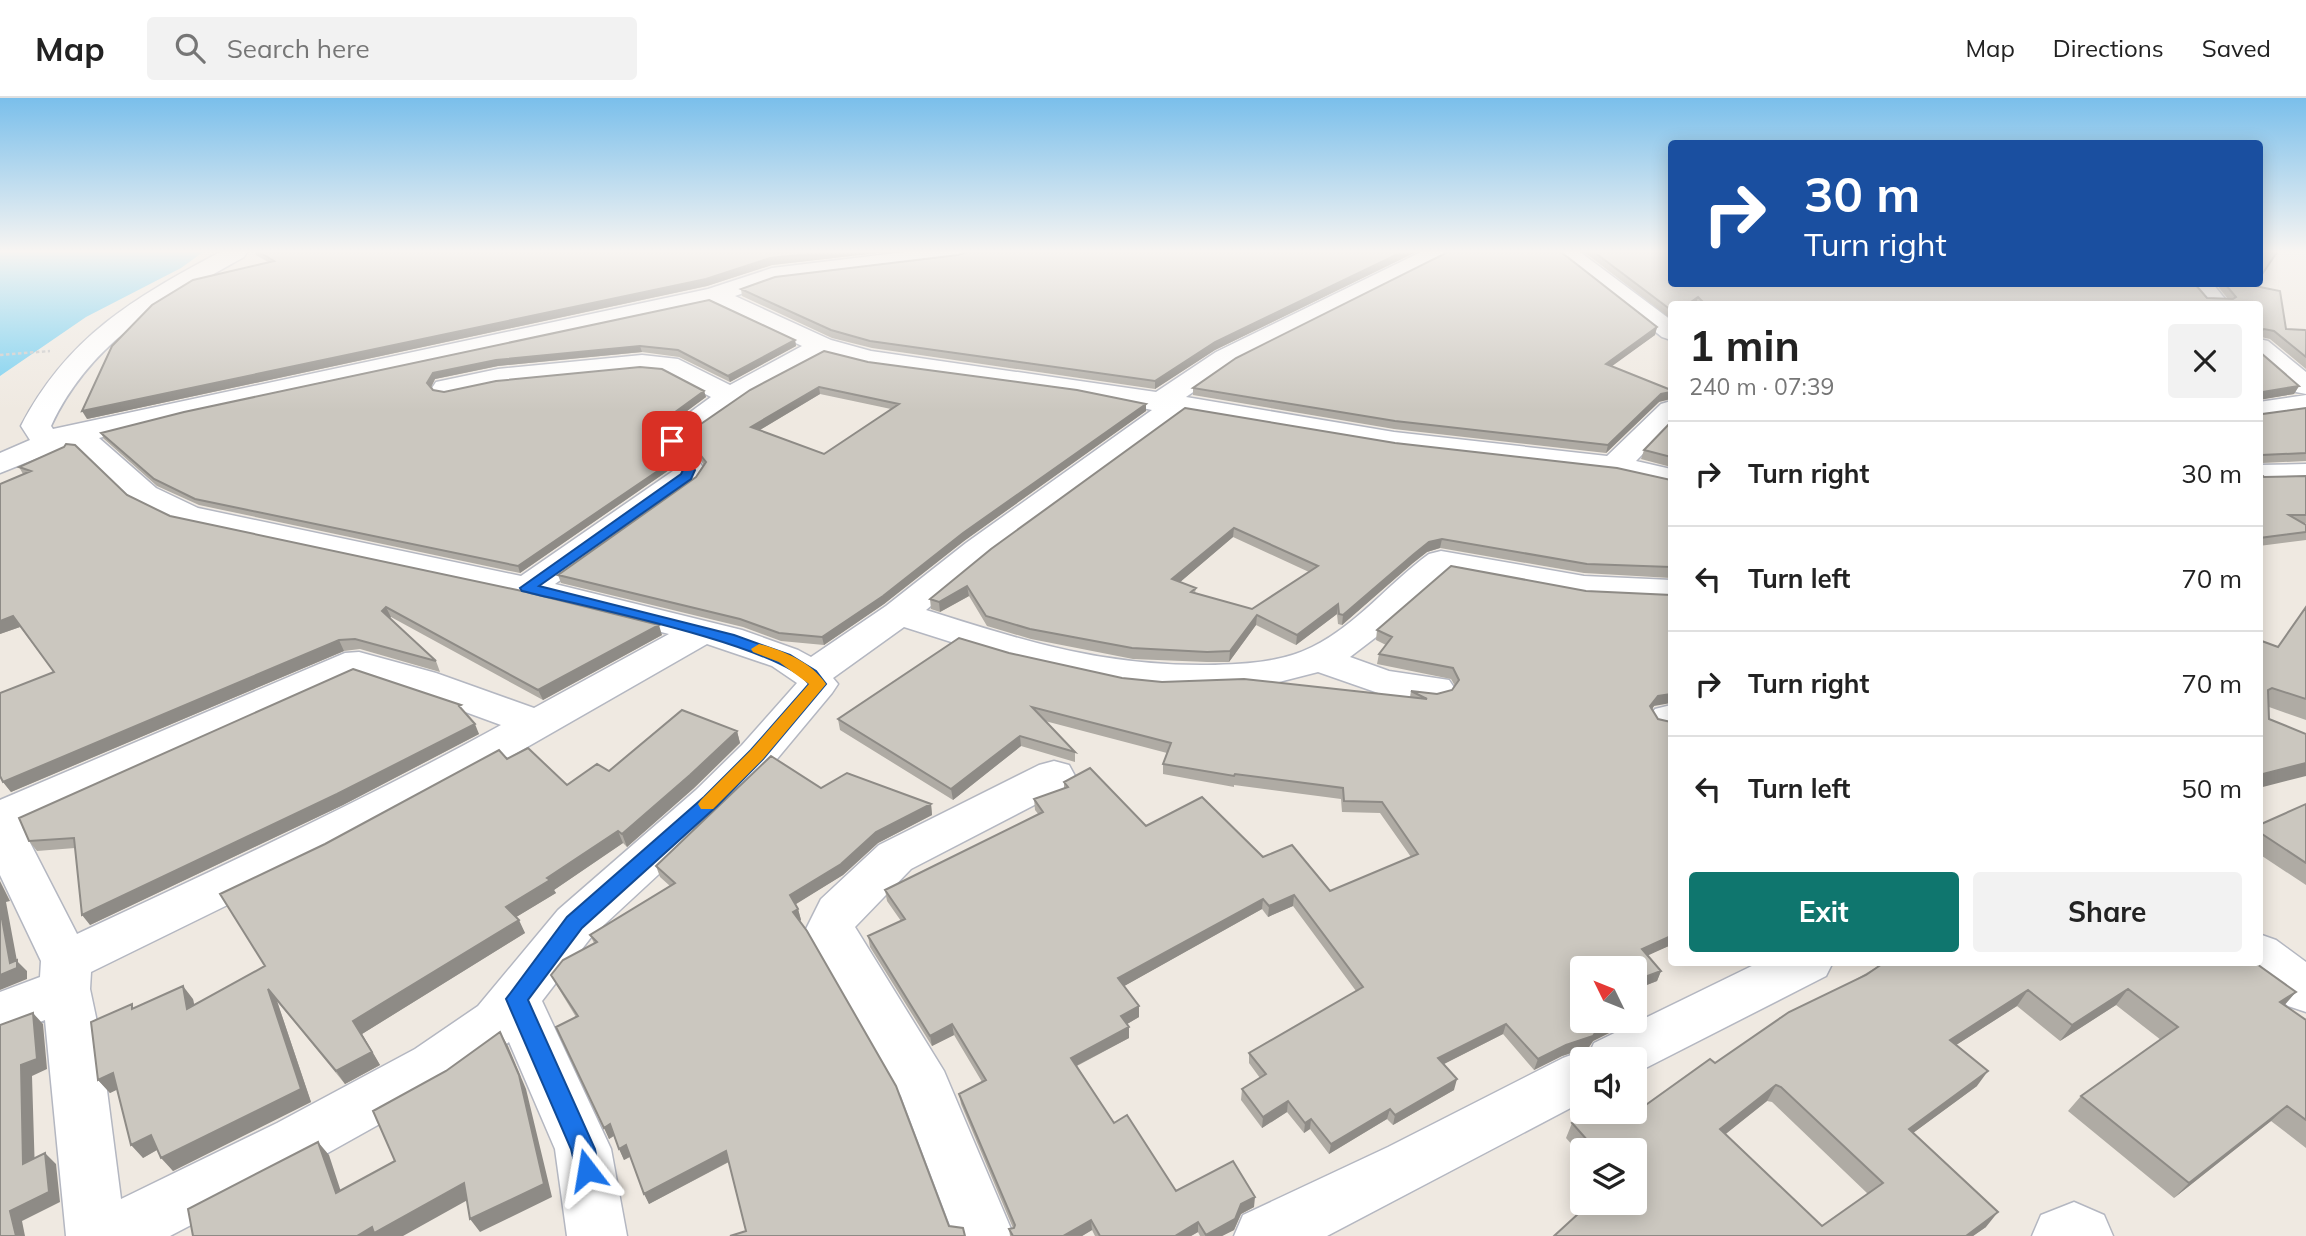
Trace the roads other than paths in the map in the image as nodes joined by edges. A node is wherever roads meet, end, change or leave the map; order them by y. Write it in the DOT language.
graph roads {
  1 [pos="148,305"];
  2 [pos="666,305"];
  3 [pos="735,305"];
  4 [pos="1331,305"];
  5 [pos="1636,305"];
  6 [pos="1668,330"];
  7 [pos="822,346"];
  8 [pos="2263,350"];
  9 [pos="2306,386"];
  10 [pos="446,388"];
  11 [pos="731,397"];
  12 [pos="1168,404"];
  13 [pos="2306,404"];
  14 [pos="2263,410"];
  15 [pos="1668,413"];
  16 [pos="57,439"];
  17 [pos="0,464"];
  18 [pos="1615,466"];
  19 [pos="2306,473"];
  20 [pos="2263,474"];
  21 [pos="1668,477"];
  22 [pos="527,588"];
  23 [pos="1667,595"];
  24 [pos="899,614"];
  25 [pos="701,632"];
  26 [pos="1318,659"];
  27 [pos="811,675"];
  28 [pos="1435,689"];
  29 [pos="538,724"];
  30 [pos="1054,776"];
  31 [pos="0,818"];
  32 [pos="0,828"];
  33 [pos="2263,957"];
  34 [pos="1800,966"];
  35 [pos="66,975"];
  36 [pos="2306,991"];
  37 [pos="516,999"];
  38 [pos="0,1015"];
  39 [pos="1636,1047"];
  40 [pos="1570,1081"];
  41 [pos="96,1236"];
  42 [pos="109,1236"];
  43 [pos="597,1236"];
  44 [pos="984,1236"];
  45 [pos="1264,1236"];
  46 [pos="2062,1236"];
  47 [pos="2083,1236"];
  1 -- 16 [label="street"];
  2 -- 16 [label="street"];
  3 -- 7 [label="street"];
  4 -- 12 [label="street"];
  5 -- 6 [label="street"];
  7 -- 11 [label="street"];
  7 -- 12 [label="street"];
  8 -- 9 [label="street"];
  10 -- 11 [label="street"];
  11 -- 22 [label="street"];
  12 -- 18 [label="street"];
  12 -- 24 [label="street"];
  13 -- 14 [label="street"];
  15 -- 18 [label="street"];
  16 -- 17 [label="street"];
  16 -- 22 [label="street"];
  18 -- 21 [label="street"];
  19 -- 20 [label="street"];
  22 -- 25 [label="street"];
  23 -- 26 [label="street"];
  24 -- 26 [label="street"];
  24 -- 27 [label="street"];
  25 -- 27 [label="street"];
  25 -- 29 [label="street"];
  26 -- 28 [label="street"];
  27 -- 37 [label="street"];
  29 -- 31 [label="street"];
  29 -- 35 [label="street"];
  30 -- 44 [label="street"];
  32 -- 35 [label="street"];
  33 -- 36 [label="street"];
  34 -- 39 [label="street"];
  35 -- 38 [label="street"];
  35 -- 41 [label="street"];
  37 -- 42 [label="street"];
  37 -- 43 [label="street"];
  40 -- 45 [label="street"];
  46 -- 47 [label="street"];
}
